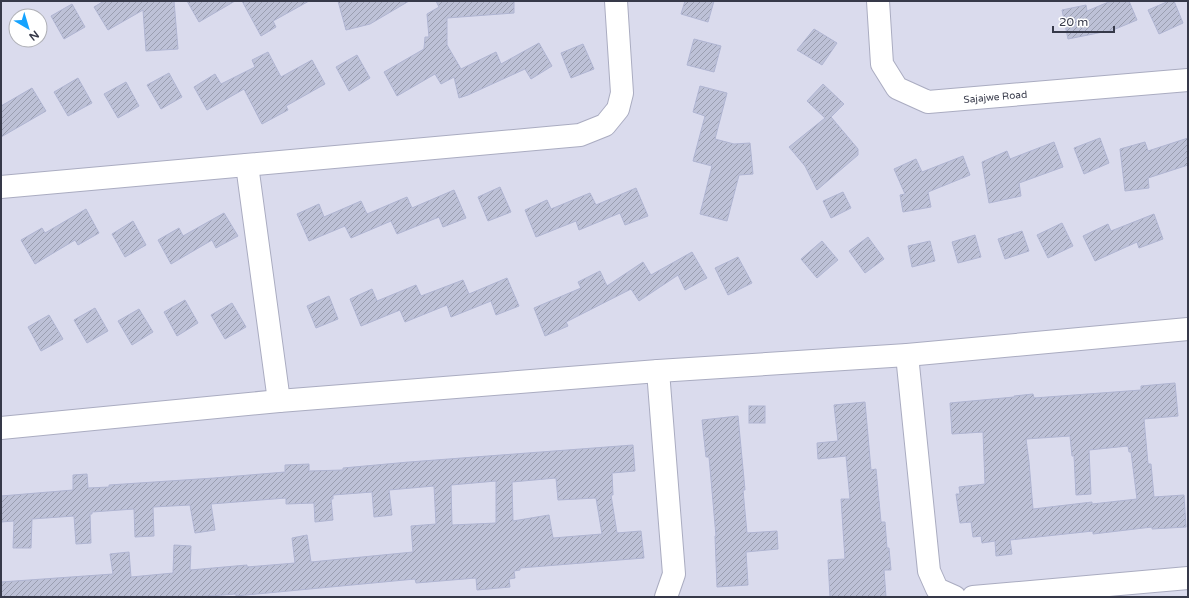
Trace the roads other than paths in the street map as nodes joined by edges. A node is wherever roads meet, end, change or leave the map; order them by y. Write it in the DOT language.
graph roads {
  1 [pos="616,1"];
  2 [pos="878,1"];
  3 [pos="1188,80"];
  4 [pos="247,165"];
  5 [pos="1,187"];
  6 [pos="1188,329"];
  7 [pos="907,355"];
  8 [pos="658,371"];
  9 [pos="279,401"];
  10 [pos="1,428"];
  11 [pos="1188,578"];
  12 [pos="666,597"];
  13 [pos="955,597"];
  14 [pos="973,597"];
  1 -- 4 [label="street"];
  2 -- 3 [label="street, Sajajwe Road"];
  4 -- 5 [label="street"];
  4 -- 9 [label="street"];
  6 -- 7 [label="street"];
  7 -- 8 [label="street"];
  7 -- 13 [label="street"];
  8 -- 9 [label="street"];
  8 -- 12 [label="street"];
  9 -- 10 [label="street"];
  11 -- 14 [label="street"];
}
